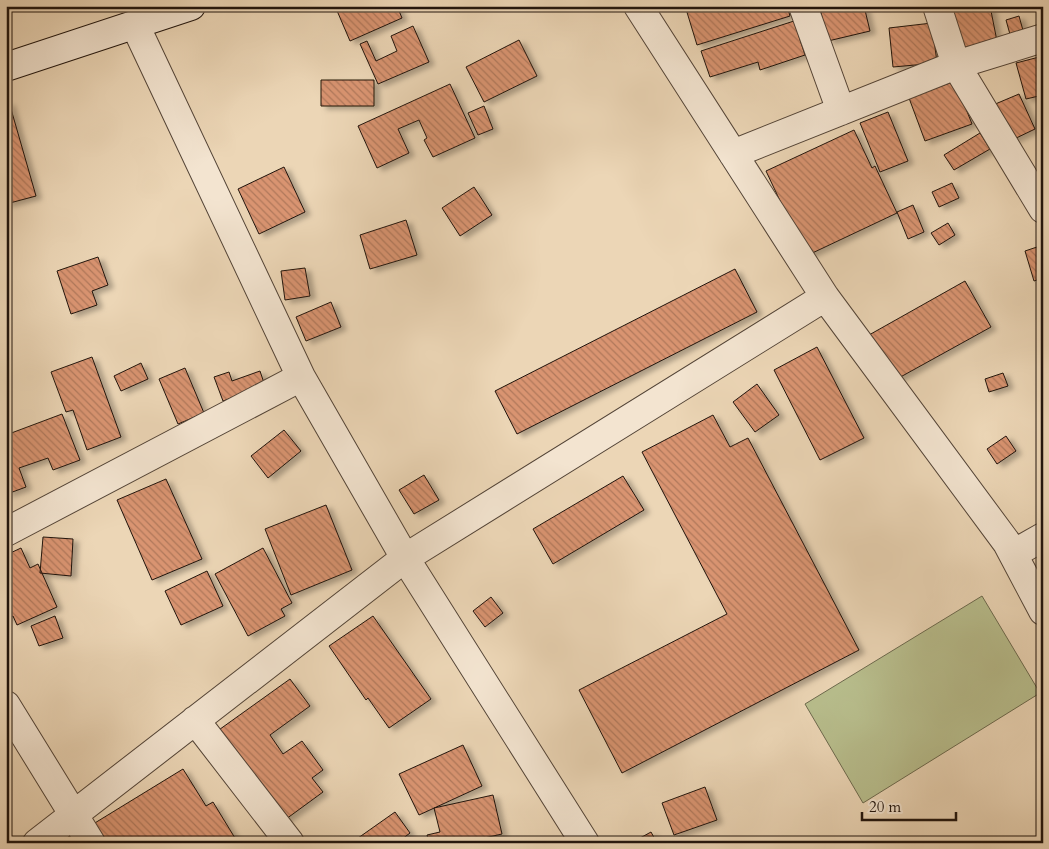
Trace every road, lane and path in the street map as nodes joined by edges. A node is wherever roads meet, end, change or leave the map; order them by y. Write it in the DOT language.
graph roads {
  1 [pos="191,6"];
  2 [pos="803,6"];
  3 [pos="937,6"];
  4 [pos="641,7"];
  5 [pos="135,25"];
  6 [pos="1043,38"];
  7 [pos="956,65"];
  8 [pos="6,67"];
  9 [pos="842,111"];
  10 [pos="733,154"];
  11 [pos="1043,209"];
  12 [pos="824,297"];
  13 [pos="301,377"];
  14 [pos="6,532"];
  15 [pos="1043,537"];
  16 [pos="1013,554"];
  17 [pos="405,558"];
  18 [pos="1043,611"];
  19 [pos="6,705"];
  20 [pos="195,720"];
  21 [pos="74,815"];
  22 [pos="37,843"];
  23 [pos="91,843"];
  24 [pos="290,843"];
  25 [pos="585,843"];
  1 -- 5 [label="street"];
  2 -- 9 [label="street"];
  3 -- 7 [label="street"];
  4 -- 10 [label="street"];
  5 -- 8 [label="street"];
  5 -- 13 [label="street"];
  6 -- 7 [label="street"];
  7 -- 9 [label="street"];
  7 -- 11 [label="street"];
  9 -- 10 [label="street"];
  10 -- 12 [label="street"];
  12 -- 16 [label="street"];
  12 -- 17 [label="street"];
  13 -- 14 [label="street"];
  13 -- 17 [label="street"];
  15 -- 16 [label="street"];
  16 -- 18 [label="street"];
  17 -- 20 [label="street"];
  17 -- 25 [label="street"];
  19 -- 21 [label="street"];
  20 -- 21 [label="street"];
  20 -- 24 [label="street"];
  21 -- 22 [label="street"];
  21 -- 23 [label="street"];
}
